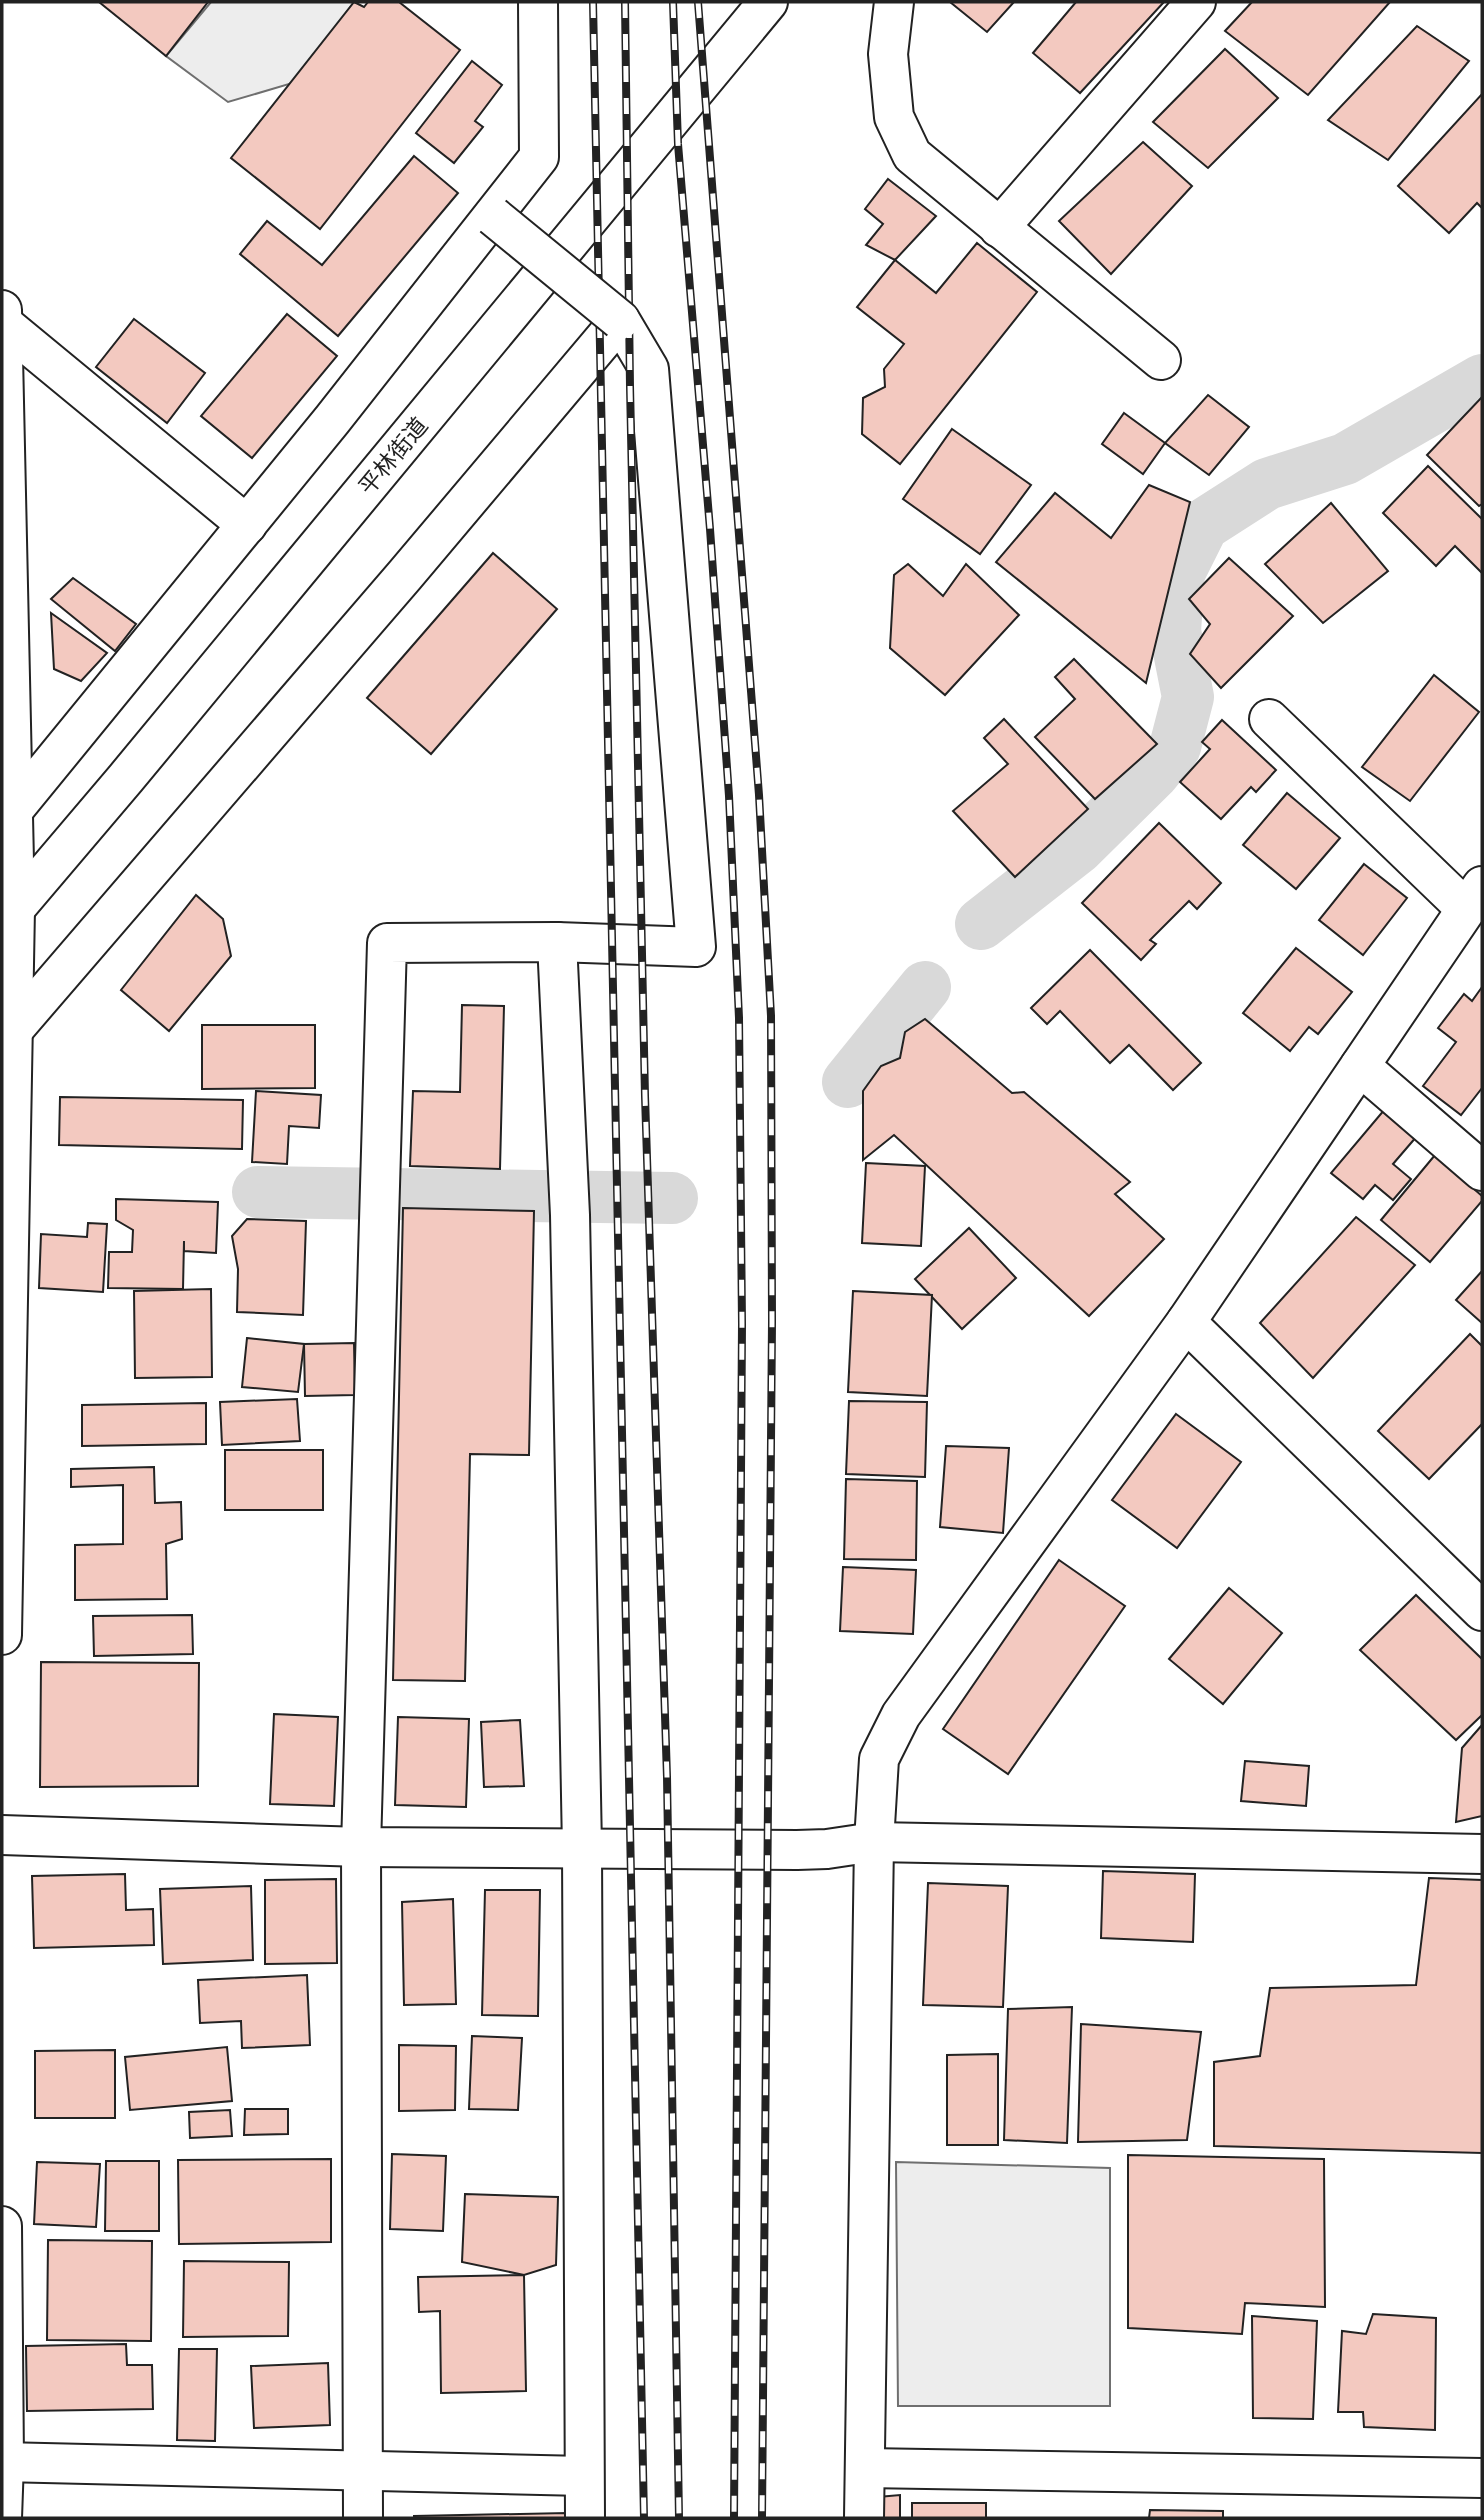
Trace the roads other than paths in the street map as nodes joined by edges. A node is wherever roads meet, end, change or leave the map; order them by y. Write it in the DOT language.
graph roads {
  1 [pos="538,2"];
  2 [pos="768,2"];
  3 [pos="894,2"];
  4 [pos="1196,2"];
  5 [pos="493,216"];
  6 [pos="999,228"];
  7 [pos="2,310"];
  8 [pos="620,320"];
  9 [pos="2,323"];
  10 [pos="1161,360"];
  11 [pos="2,390"];
  12 [pos="247,525"];
  13 [pos="1269,719"];
  14 [pos="15,808"];
  15 [pos="1474,897"];
  16 [pos="6,909"];
  17 [pos="557,942"];
  18 [pos="13,1030"];
  19 [pos="1360,1066"];
  20 [pos="1482,1171"];
  21 [pos="1186,1322"];
  22 [pos="1482,1611"];
  23 [pos="2,1635"];
  24 [pos="2,1835"];
  25 [pos="874,1842"];
  26 [pos="361,1847"];
  27 [pos="582,1848"];
  28 [pos="1482,1854"];
  29 [pos="2,2226"];
  30 [pos="3,2462"];
  31 [pos="865,2468"];
  32 [pos="365,2469"];
  33 [pos="584,2476"];
  34 [pos="1482,2478"];
  35 [pos="2,2518"];
  36 [pos="363,2518"];
  37 [pos="585,2518"];
  38 [pos="864,2518"];
  1 -- 5 [label="main road"];
  2 -- 16 [label="main road, 平林街道"];
  3 -- 6 [label="main road"];
  4 -- 6 [label="main road"];
  5 -- 8 [label="main road, bridge"];
  5 -- 12 [label="main road"];
  6 -- 10 [label="main road"];
  7 -- 9 [label="main road"];
  8 -- 17 [label="main road"];
  8 -- 18 [label="main road"];
  9 -- 11 [label="main road"];
  9 -- 12 [label="main road"];
  11 -- 14 [label="main road"];
  12 -- 14 [label="main road"];
  13 -- 15 [label="main road"];
  14 -- 16 [label="main road"];
  15 -- 19 [label="main road"];
  16 -- 18 [label="main road"];
  17 -- 26 [label="main road"];
  17 -- 27 [label="main road"];
  18 -- 23 [label="main road"];
  19 -- 20 [label="main road"];
  19 -- 21 [label="main road"];
  21 -- 22 [label="main road"];
  21 -- 25 [label="main road"];
  24 -- 26 [label="main road"];
  25 -- 27 [label="main road"];
  25 -- 28 [label="main road"];
  25 -- 31 [label="main road"];
  26 -- 27 [label="main road"];
  26 -- 32 [label="main road"];
  27 -- 33 [label="main road"];
  29 -- 30 [label="main road"];
  30 -- 32 [label="main road"];
  30 -- 35 [label="main road"];
  31 -- 34 [label="main road"];
  31 -- 38 [label="main road"];
  32 -- 33 [label="main road"];
  32 -- 36 [label="main road"];
  33 -- 37 [label="main road"];
}
